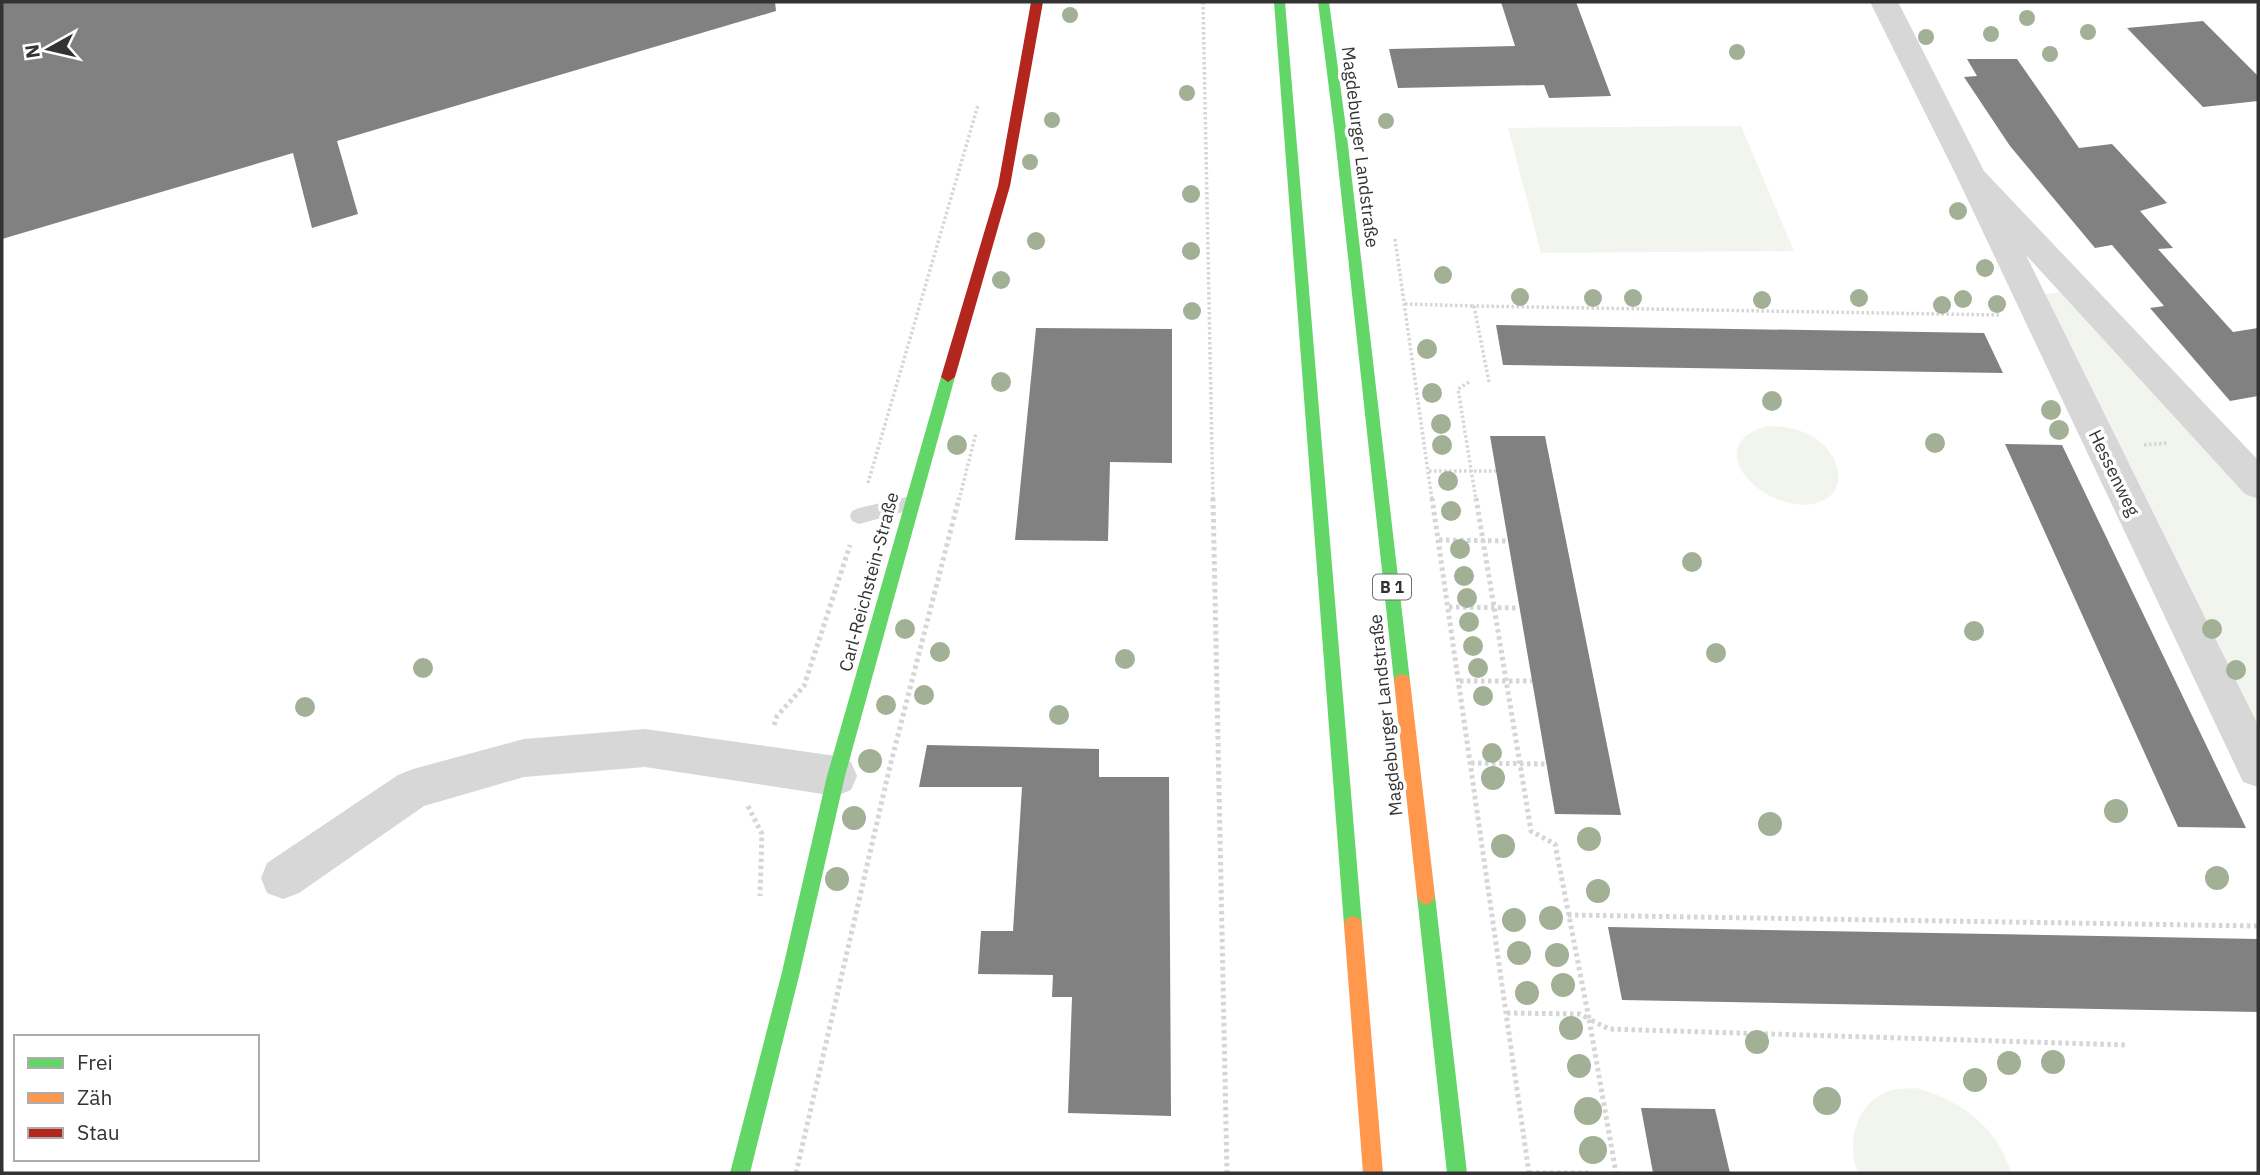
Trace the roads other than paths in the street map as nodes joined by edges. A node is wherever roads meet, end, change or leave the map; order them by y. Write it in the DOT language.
graph roads {
  1 [pos="1037,2"];
  2 [pos="1279,2"];
  3 [pos="1323,2"];
  4 [pos="1884,2"];
  5 [pos="1972,177"];
  6 [pos="2258,484"];
  7 [pos="911,503"];
  8 [pos="859,516"];
  9 [pos="2258,768"];
  10 [pos="836,776"];
  11 [pos="283,878"];
  12 [pos="740,1173"];
  13 [pos="1373,1173"];
  14 [pos="1457,1173"];
  1 -- 7 [label="main road, Carl-Reichstein-Straße"];
  2 -- 13 [label="main road"];
  3 -- 14 [label="main road, Magdeburger Landstraße / B 1"];
  4 -- 5 [label="street, Hessenweg"];
  5 -- 6 [label="street, Hessenweg"];
  5 -- 9 [label="street, Hessenweg"];
  7 -- 8 [label="lane"];
  7 -- 10 [label="main road, Carl-Reichstein-Straße"];
  10 -- 11 [label="street"];
  10 -- 12 [label="main road, Carl-Reichstein-Straße"];
}
